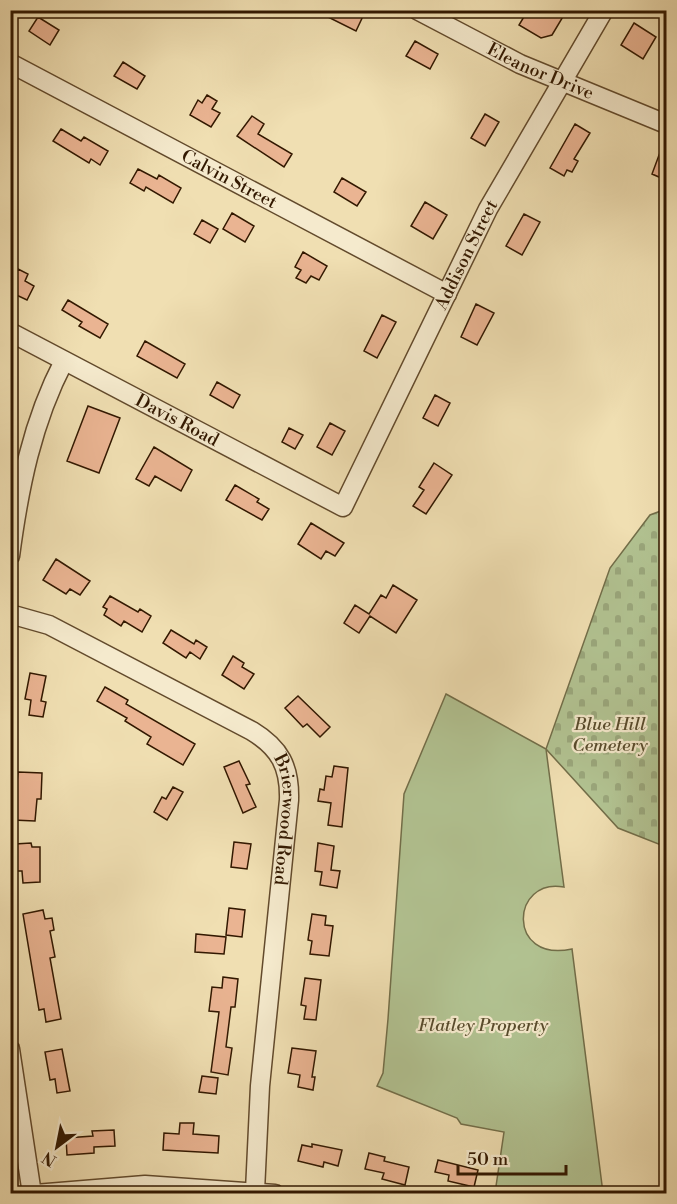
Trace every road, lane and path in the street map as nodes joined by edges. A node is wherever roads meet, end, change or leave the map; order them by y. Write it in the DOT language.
graph roads {
  1 [pos="417,10"];
  2 [pos="603,10"];
  3 [pos="10,63"];
  4 [pos="562,82"];
  5 [pos="666,124"];
  6 [pos="447,294"];
  7 [pos="10,332"];
  8 [pos="64,361"];
  9 [pos="343,507"];
  10 [pos="10,556"];
  11 [pos="10,614"];
  12 [pos="10,1049"];
  13 [pos="255,1191"];
  14 [pos="34,1194"];
  15 [pos="275,1194"];
  1 -- 4 [label="street, Eleanor Drive"];
  2 -- 4 [label="street, Addison Street"];
  3 -- 6 [label="street, Calvin Street"];
  4 -- 5 [label="street, Eleanor Drive"];
  4 -- 6 [label="street, Addison Street"];
  6 -- 9 [label="street, Addison Street"];
  7 -- 8 [label="street, Davis Road"];
  8 -- 9 [label="street, Davis Road"];
  8 -- 10 [label="street"];
  11 -- 13 [label="street, Brierwood Road"];
  12 -- 14 [label="street"];
  13 -- 14 [label="street"];
  13 -- 15 [label="street"];
}
